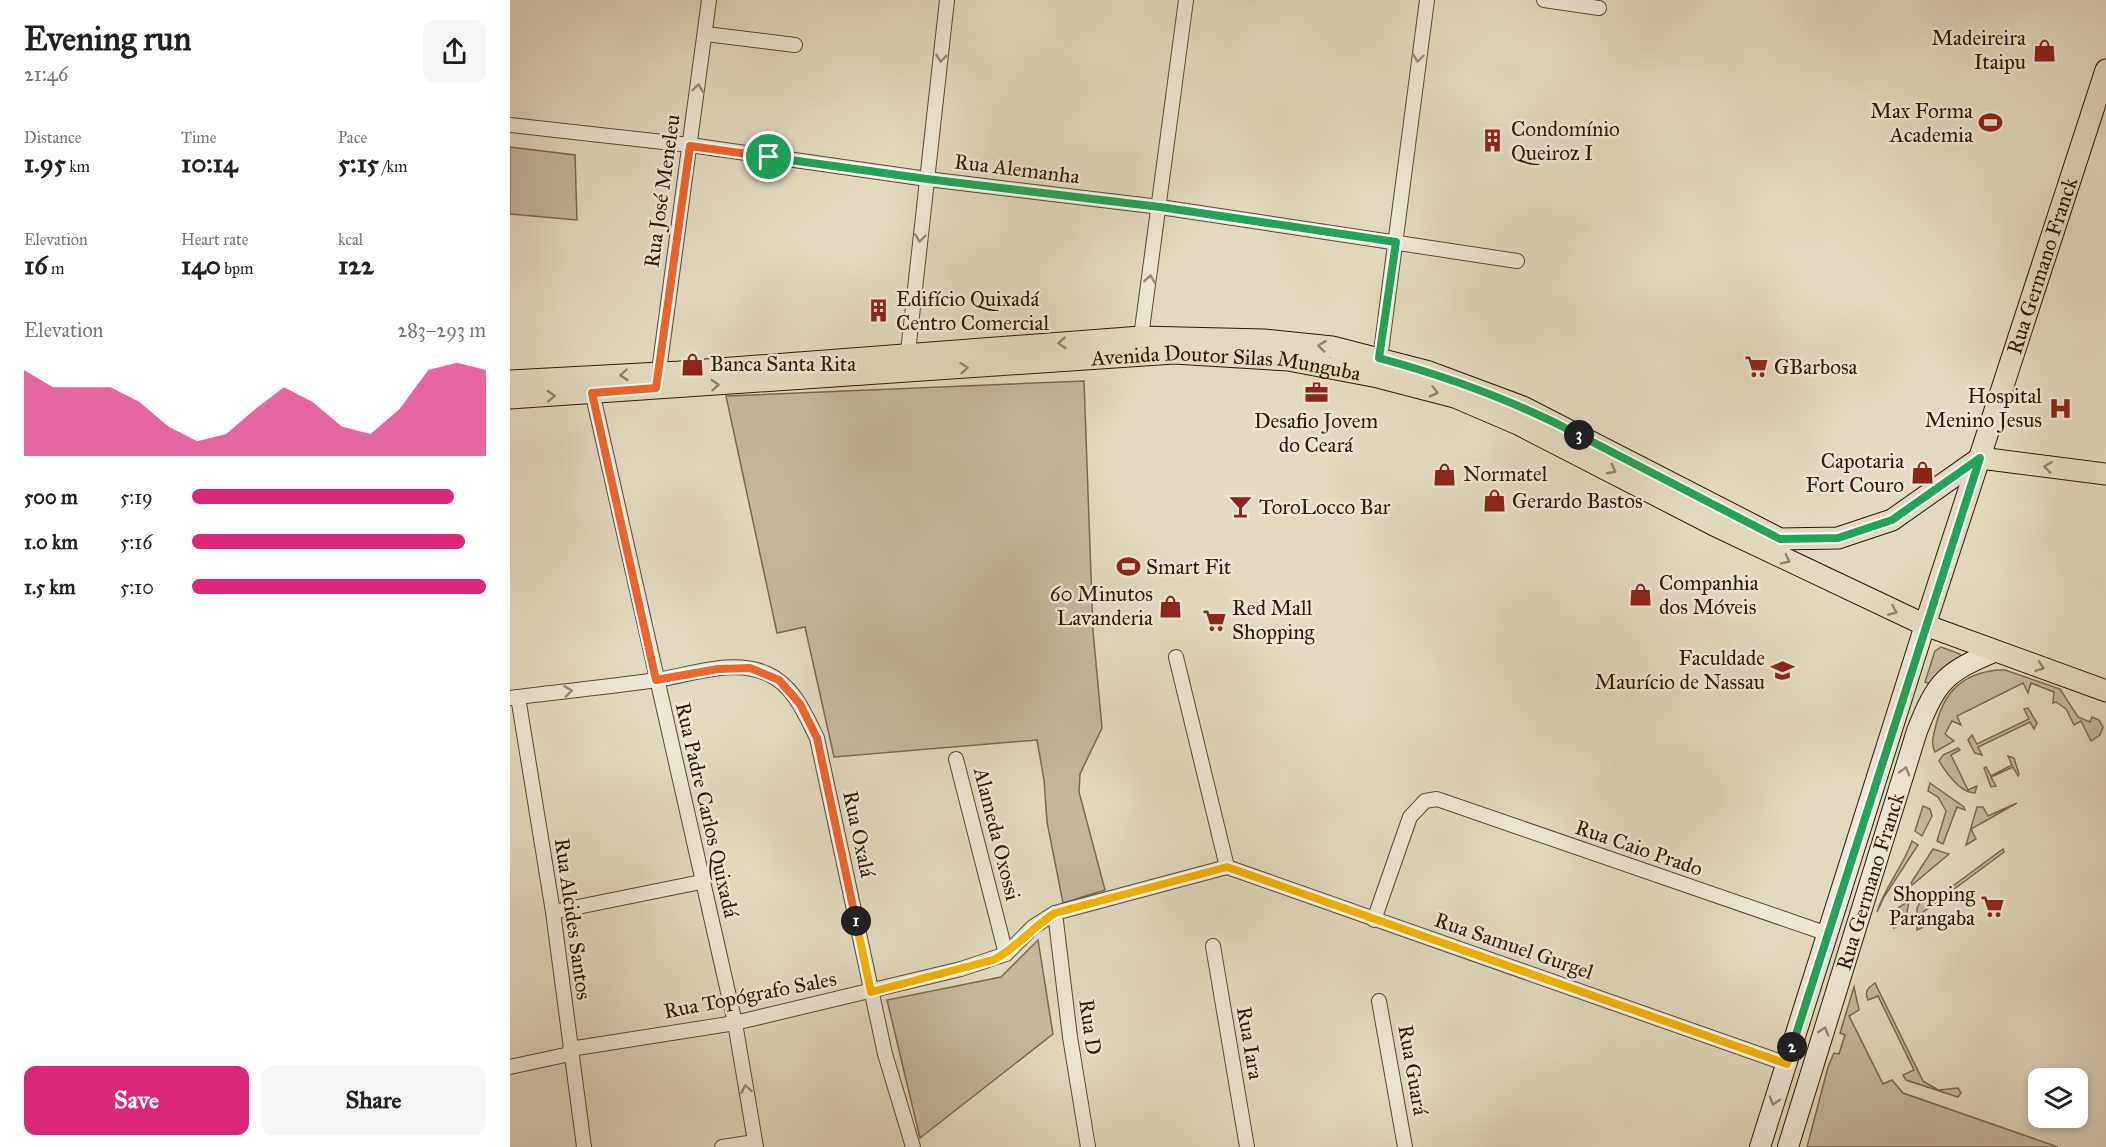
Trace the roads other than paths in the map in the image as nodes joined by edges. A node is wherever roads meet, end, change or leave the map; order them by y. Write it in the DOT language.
graph roads {
  1 [pos="709,0"];
  2 [pos="947,0"];
  3 [pos="1186,0"];
  4 [pos="1427,0"];
  5 [pos="1544,0"];
  6 [pos="1599,8"];
  7 [pos="706,34"];
  8 [pos="795,45"];
  9 [pos="2106,70"];
  10 [pos="510,124"];
  11 [pos="690,146"];
  12 [pos="927,179"];
  13 [pos="1160,207"];
  14 [pos="1396,242"];
  15 [pos="1517,261"];
  16 [pos="1141,337"];
  17 [pos="906,364"];
  18 [pos="1378,368"];
  19 [pos="510,381"];
  20 [pos="657,381"];
  21 [pos="591,385"];
  22 [pos="510,398"];
  23 [pos="1980,458"];
  24 [pos="2106,474"];
  25 [pos="1925,625"];
  26 [pos="1996,651"];
  27 [pos="1176,657"];
  28 [pos="656,680"];
  29 [pos="2106,691"];
  30 [pos="514,697"];
  31 [pos="956,759"];
  32 [pos="1227,867"];
  33 [pos="701,882"];
  34 [pos="553,912"];
  35 [pos="1055,913"];
  36 [pos="1374,920"];
  37 [pos="1828,934"];
  38 [pos="1213,946"];
  39 [pos="1006,954"];
  40 [pos="871,992"];
  41 [pos="1379,1001"];
  42 [pos="735,1023"];
  43 [pos="570,1052"];
  44 [pos="1787,1064"];
  45 [pos="510,1067"];
  46 [pos="756,1144"];
  47 [pos="584,1147"];
  48 [pos="722,1147"];
  49 [pos="913,1147"];
  50 [pos="1088,1147"];
  51 [pos="1247,1147"];
  52 [pos="1406,1147"];
  53 [pos="1760,1147"];
  54 [pos="1788,1147"];
  1 -- 7 [label="street, Rua José Meneleu"];
  2 -- 12 [label="street, one-way"];
  3 -- 13 [label="street"];
  4 -- 14 [label="street, one-way"];
  5 -- 6 [label="street"];
  7 -- 8 [label="street"];
  11 -- 7 [label="street, Rua José Meneleu, one-way"];
  9 -- 23 [label="main road, Rua Germano Franck"];
  10 -- 11 [label="street, Rua Alemanha"];
  11 -- 12 [label="street, Rua Alemanha"];
  11 -- 20 [label="street, Rua José Meneleu"];
  12 -- 13 [label="street, Rua Alemanha"];
  12 -- 17 [label="street, one-way"];
  13 -- 14 [label="street, Rua Alemanha"];
  16 -- 13 [label="street, one-way"];
  14 -- 15 [label="street, Rua Alemanha"];
  14 -- 18 [label="street"];
  16 -- 17 [label="main road, Avenida Doutor Silas Munguba, one-way"];
  18 -- 16 [label="main road, Avenida Doutor Silas Munguba, one-way"];
  17 -- 18 [label="main road, Avenida Doutor Silas Munguba, one-way"];
  17 -- 20 [label="main road, Avenida Doutor Silas Munguba"];
  18 -- 23 [label="main road, Avenida Doutor Silas Munguba"];
  18 -- 25 [label="main road, Avenida Doutor Silas Munguba, one-way"];
  19 -- 21 [label="main road, Avenida Doutor Silas Munguba"];
  20 -- 21 [label="main road, Avenida Doutor Silas Munguba"];
  22 -- 21 [label="main road, Avenida Doutor Silas Munguba, one-way"];
  21 -- 28 [label="street, Rua Padre Carlos Quixadá"];
  24 -- 23 [label="main road, one-way"];
  23 -- 25 [label="main road, Rua Germano Franck"];
  25 -- 26 [label="main road, Avenida Doutor Silas Munguba"];
  25 -- 37 [label="main road, Rua Germano Franck"];
  26 -- 29 [label="main road, Avenida Doutor Silas Munguba, one-way"];
  54 -- 26 [label="main road, Rua Germano Franck, one-way"];
  27 -- 32 [label="street"];
  30 -- 28 [label="street, Rua Oxalá, one-way"];
  28 -- 33 [label="street, Rua Padre Carlos Quixadá"];
  28 -- 40 [label="street, Rua Oxalá"];
  30 -- 34 [label="street, Rua Alcides Santos"];
  31 -- 39 [label="street, Alameda Oxossi"];
  32 -- 35 [label="street"];
  32 -- 36 [label="street, Rua Samuel Gurgel"];
  33 -- 34 [label="street"];
  33 -- 42 [label="street, Rua Padre Carlos Quixadá"];
  34 -- 43 [label="street, Rua Alcides Santos"];
  35 -- 39 [label="street"];
  35 -- 50 [label="street, Rua D"];
  36 -- 37 [label="street, Rua Caio Prado"];
  36 -- 44 [label="street, Rua Samuel Gurgel"];
  37 -- 44 [label="main road, Rua Germano Franck"];
  38 -- 51 [label="street, Rua Iara"];
  39 -- 40 [label="street, Rua Topógrafo Sales"];
  40 -- 42 [label="street, Rua Topógrafo Sales"];
  40 -- 49 [label="street, Rua Oxalá"];
  41 -- 52 [label="street, Rua Guará"];
  42 -- 43 [label="street, Rua Topógrafo Sales"];
  46 -- 42 [label="street, Rua Padre Carlos Quixadá, one-way"];
  43 -- 45 [label="street, Rua Topógrafo Sales"];
  43 -- 47 [label="street, Rua Alcides Santos"];
  44 -- 53 [label="main road, Rua Germano Franck, one-way"];
  46 -- 48 [label="street"];
}
